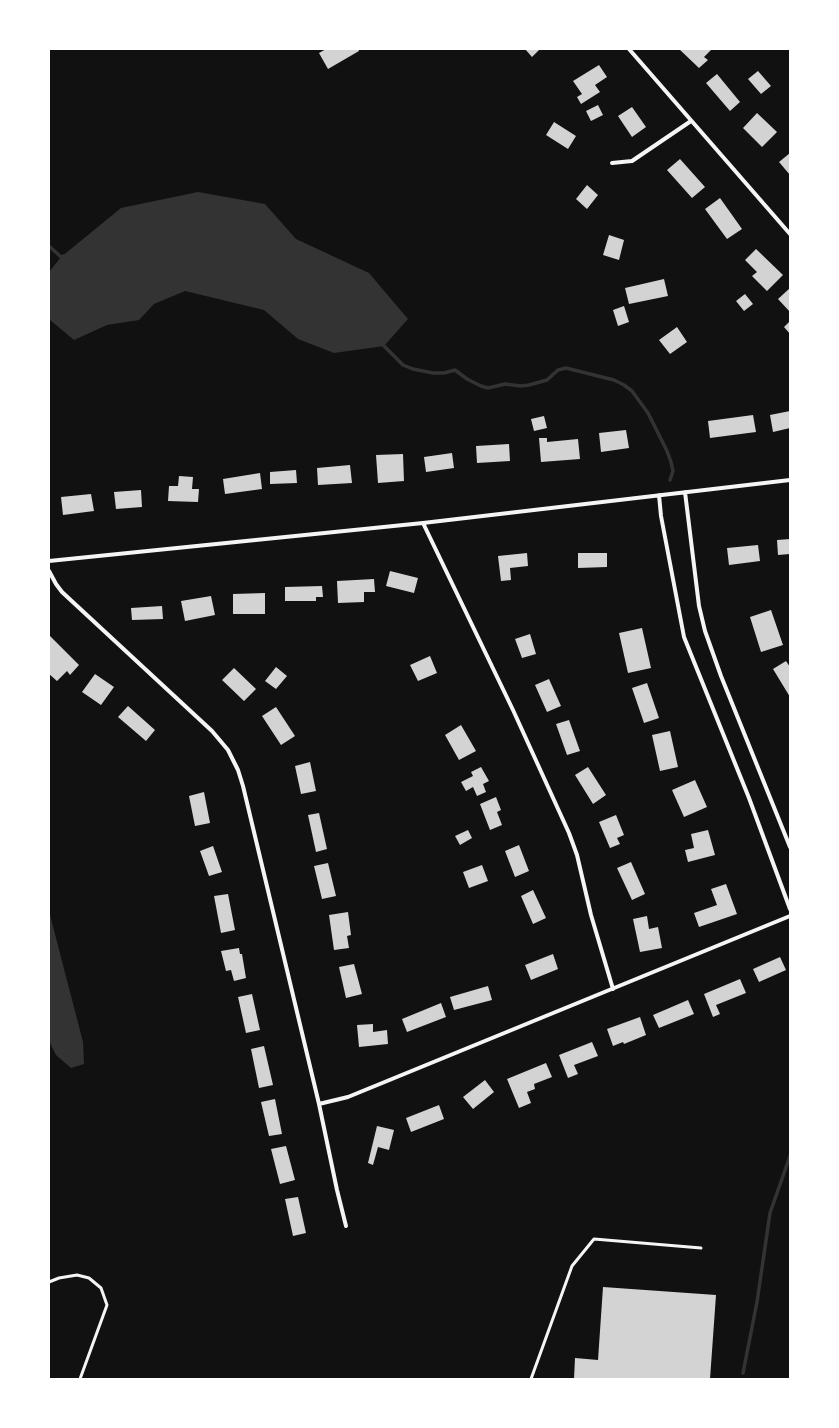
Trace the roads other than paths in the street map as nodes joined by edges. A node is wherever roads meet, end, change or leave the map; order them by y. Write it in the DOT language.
graph roads {
  1 [pos="629,49"];
  2 [pos="691,121"];
  3 [pos="612,163"];
  4 [pos="790,234"];
  5 [pos="790,480"];
  6 [pos="685,492"];
  7 [pos="659,495"];
  8 [pos="423,523"];
  9 [pos="49,561"];
  10 [pos="49,571"];
  11 [pos="790,847"];
  12 [pos="790,909"];
  13 [pos="790,916"];
  14 [pos="613,989"];
  15 [pos="319,1104"];
  16 [pos="346,1226"];
  17 [pos="701,1248"];
  18 [pos="49,1282"];
  19 [pos="80,1379"];
  20 [pos="531,1379"];
  1 -- 2 [label="street"];
  2 -- 3 [label="street"];
  2 -- 4 [label="street"];
  5 -- 6 [label="street"];
  6 -- 7 [label="street"];
  6 -- 11 [label="street"];
  7 -- 8 [label="street"];
  7 -- 12 [label="street"];
  8 -- 9 [label="street"];
  8 -- 14 [label="street"];
  10 -- 15 [label="street"];
  13 -- 14 [label="street"];
  14 -- 15 [label="street"];
  15 -- 16 [label="street"];
  17 -- 20 [label="lane"];
  18 -- 19 [label="lane"];
}
